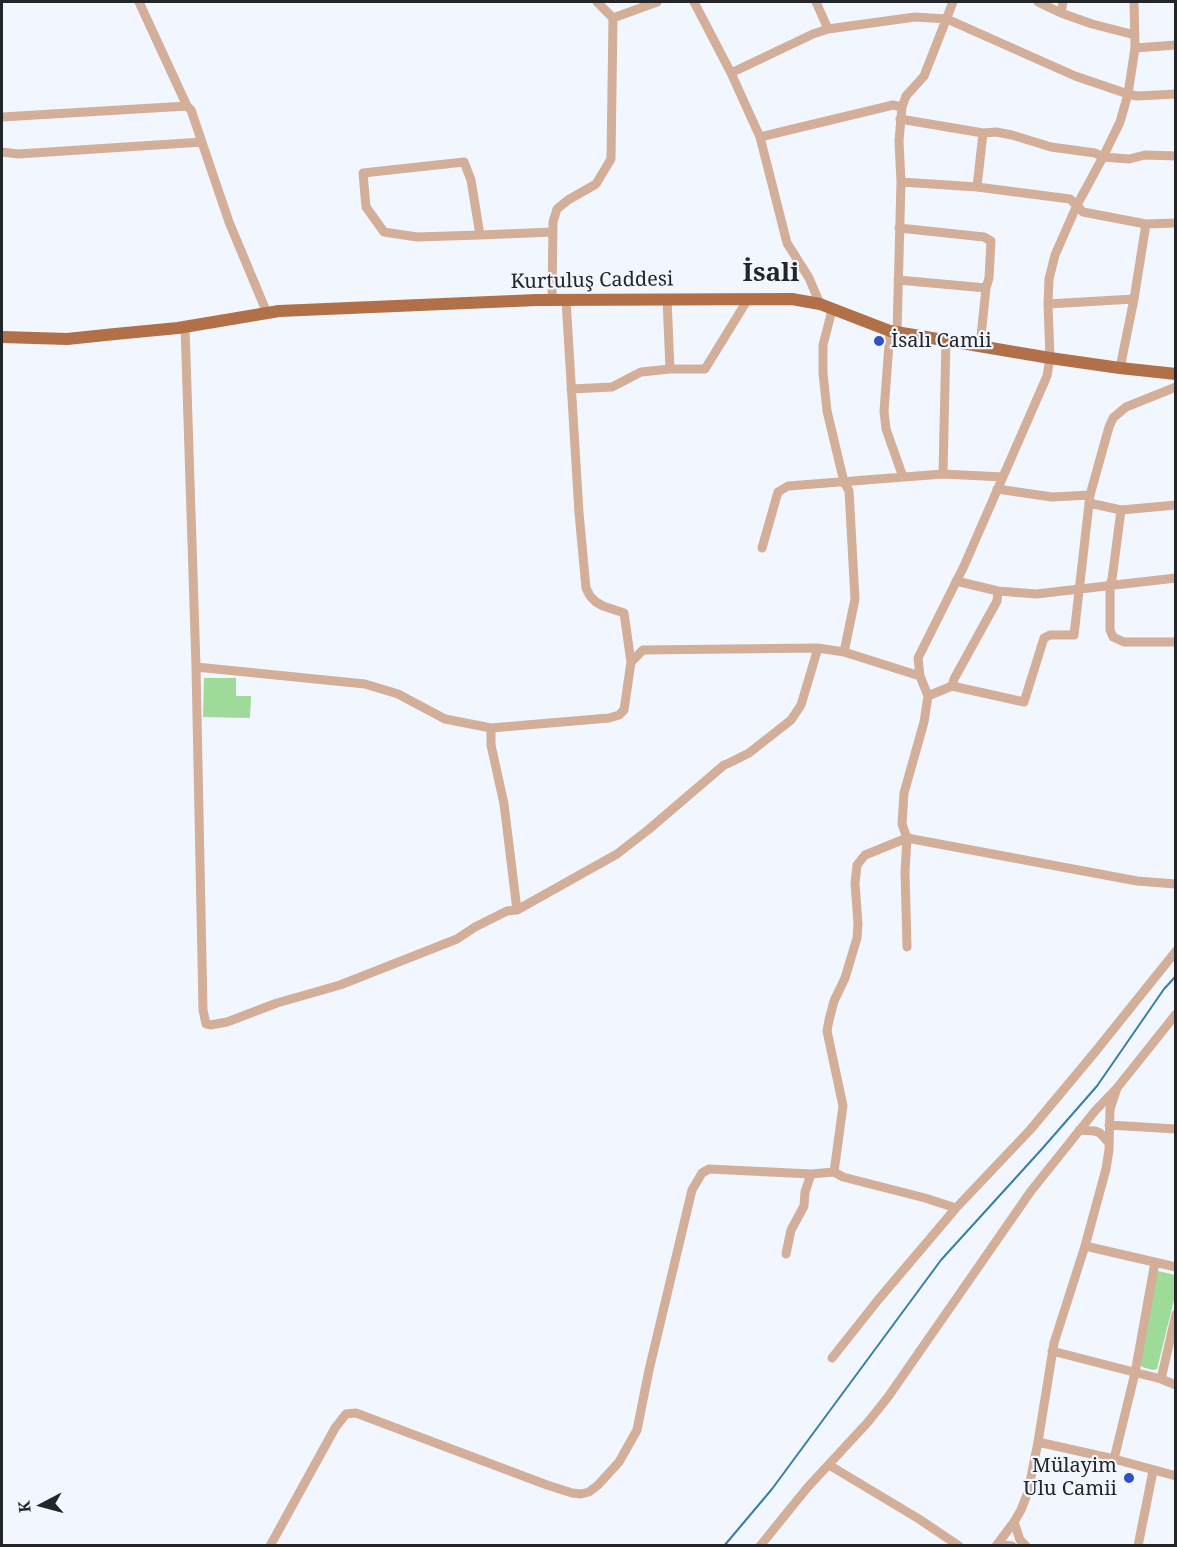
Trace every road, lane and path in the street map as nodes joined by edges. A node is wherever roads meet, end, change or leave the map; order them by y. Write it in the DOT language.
graph roads {
  1 [pos="139,2"];
  2 [pos="597,2"];
  3 [pos="657,2"];
  4 [pos="694,2"];
  5 [pos="816,2"];
  6 [pos="953,2"];
  7 [pos="1038,2"];
  8 [pos="1063,2"];
  9 [pos="1134,2"];
  10 [pos="1060,13"];
  11 [pos="613,18"];
  12 [pos="947,19"];
  13 [pos="828,29"];
  14 [pos="1135,34"];
  15 [pos="1176,45"];
  16 [pos="1135,48"];
  17 [pos="731,73"];
  18 [pos="1128,93"];
  19 [pos="1176,94"];
  20 [pos="187,106"];
  21 [pos="902,106"];
  22 [pos="2,117"];
  23 [pos="900,119"];
  24 [pos="983,133"];
  25 [pos="760,137"];
  26 [pos="202,142"];
  27 [pos="2,152"];
  28 [pos="1176,156"];
  29 [pos="1104,157"];
  30 [pos="901,182"];
  31 [pos="977,187"];
  32 [pos="1077,206"];
  33 [pos="1176,223"];
  34 [pos="1146,224"];
  35 [pos="899,228"];
  36 [pos="553,232"];
  37 [pos="480,235"];
  38 [pos="898,280"];
  39 [pos="986,288"];
  40 [pos="1134,298"];
  41 [pos="667,299"];
  42 [pos="748,299"];
  43 [pos="552,300"];
  44 [pos="566,300"];
  45 [pos="820,304"];
  46 [pos="1048,304"];
  47 [pos="832,310"];
  48 [pos="267,313"];
  49 [pos="185,327"];
  50 [pos="893,332"];
  51 [pos="2,337"];
  52 [pos="946,340"];
  53 [pos="980,346"];
  54 [pos="1050,358"];
  55 [pos="1120,368"];
  56 [pos="670,369"];
  57 [pos="1176,374"];
  58 [pos="1176,387"];
  59 [pos="571,389"];
  60 [pos="943,474"];
  61 [pos="903,477"];
  62 [pos="1003,477"];
  63 [pos="844,482"];
  64 [pos="997,489"];
  65 [pos="1089,499"];
  66 [pos="1176,505"];
  67 [pos="1121,510"];
  68 [pos="762,548"];
  69 [pos="1176,578"];
  70 [pos="956,581"];
  71 [pos="1110,585"];
  72 [pos="1079,589"];
  73 [pos="998,591"];
  74 [pos="1176,642"];
  75 [pos="818,648"];
  76 [pos="844,652"];
  77 [pos="631,662"];
  78 [pos="196,667"];
  79 [pos="920,676"];
  80 [pos="952,686"];
  81 [pos="928,696"];
  82 [pos="491,728"];
  83 [pos="907,838"];
  84 [pos="1176,884"];
  85 [pos="518,910"];
  86 [pos="907,947"];
  87 [pos="1176,951"];
  88 [pos="1176,1014"];
  89 [pos="1116,1088"];
  90 [pos="1109,1125"];
  91 [pos="1176,1130"];
  92 [pos="1079,1131"];
  93 [pos="1109,1143"];
  94 [pos="834,1172"];
  95 [pos="811,1174"];
  96 [pos="956,1208"];
  97 [pos="1085,1246"];
  98 [pos="786,1254"];
  99 [pos="1155,1262"];
  100 [pos="1176,1267"];
  101 [pos="1176,1314"];
  102 [pos="1052,1351"];
  103 [pos="832,1358"];
  104 [pos="1135,1373"];
  105 [pos="1161,1379"];
  106 [pos="1176,1385"];
  107 [pos="1038,1442"];
  108 [pos="1114,1459"];
  109 [pos="829,1465"];
  110 [pos="1153,1471"];
  111 [pos="1176,1476"];
  112 [pos="1014,1522"];
  113 [pos="997,1544"];
  114 [pos="270,1545"];
  115 [pos="760,1545"];
  116 [pos="959,1545"];
  117 [pos="1012,1545"];
  118 [pos="1026,1545"];
  119 [pos="1138,1545"];
  1 -- 20 [label="street"];
  2 -- 11 [label="street"];
  3 -- 11 [label="street"];
  4 -- 17 [label="street"];
  5 -- 13 [label="street"];
  6 -- 12 [label="street"];
  7 -- 10 [label="street"];
  8 -- 10 [label="street"];
  9 -- 14 [label="street"];
  10 -- 14 [label="street"];
  11 -- 36 [label="street"];
  12 -- 13 [label="street"];
  12 -- 18 [label="street"];
  12 -- 21 [label="street"];
  13 -- 17 [label="street"];
  14 -- 16 [label="street"];
  15 -- 16 [label="street"];
  16 -- 18 [label="street"];
  17 -- 25 [label="street"];
  18 -- 19 [label="street"];
  18 -- 29 [label="street"];
  20 -- 22 [label="street"];
  20 -- 26 [label="street"];
  21 -- 23 [label="street"];
  21 -- 25 [label="street"];
  23 -- 24 [label="street"];
  23 -- 30 [label="street"];
  24 -- 29 [label="street"];
  24 -- 31 [label="street"];
  25 -- 45 [label="street"];
  26 -- 27 [label="street"];
  26 -- 48 [label="street"];
  28 -- 29 [label="street"];
  29 -- 32 [label="street"];
  30 -- 31 [label="street"];
  30 -- 35 [label="street"];
  31 -- 32 [label="street"];
  32 -- 34 [label="street"];
  32 -- 46 [label="street"];
  33 -- 34 [label="street"];
  34 -- 40 [label="street"];
  35 -- 38 [label="street"];
  35 -- 39 [label="street"];
  36 -- 37 [label="street"];
  36 -- 43 [label="street"];
  37 -- 37 [label="street"];
  38 -- 39 [label="street"];
  38 -- 50 [label="street"];
  39 -- 53 [label="street"];
  40 -- 46 [label="street"];
  40 -- 55 [label="street"];
  41 -- 42 [label="main road, Kurtuluş Caddesi"];
  41 -- 44 [label="main road, Kurtuluş Caddesi"];
  41 -- 56 [label="street"];
  42 -- 45 [label="main road, Kurtuluş Caddesi"];
  42 -- 56 [label="street"];
  43 -- 44 [label="main road, Kurtuluş Caddesi"];
  43 -- 48 [label="main road, Kurtuluş Caddesi"];
  44 -- 59 [label="street"];
  45 -- 47 [label="main road, Kurtuluş Caddesi"];
  46 -- 54 [label="street"];
  47 -- 50 [label="main road, Kurtuluş Caddesi"];
  47 -- 63 [label="street"];
  48 -- 49 [label="main road, Kurtuluş Caddesi"];
  49 -- 51 [label="main road, Kurtuluş Caddesi"];
  49 -- 78 [label="street"];
  50 -- 52 [label="main road, Kurtuluş Caddesi"];
  50 -- 61 [label="street"];
  52 -- 53 [label="main road, Kurtuluş Caddesi"];
  52 -- 60 [label="street"];
  53 -- 54 [label="main road, Kurtuluş Caddesi"];
  54 -- 55 [label="main road, Kurtuluş Caddesi"];
  54 -- 62 [label="street"];
  55 -- 57 [label="main road, Kurtuluş Caddesi"];
  56 -- 59 [label="street"];
  58 -- 65 [label="street"];
  59 -- 77 [label="street"];
  60 -- 61 [label="street"];
  60 -- 62 [label="street"];
  61 -- 63 [label="street"];
  62 -- 64 [label="street"];
  63 -- 68 [label="street"];
  63 -- 76 [label="street"];
  64 -- 65 [label="street"];
  64 -- 70 [label="street"];
  65 -- 67 [label="street"];
  65 -- 72 [label="street"];
  66 -- 67 [label="street"];
  67 -- 71 [label="street"];
  69 -- 71 [label="street"];
  70 -- 73 [label="street"];
  70 -- 79 [label="street"];
  71 -- 72 [label="street"];
  71 -- 74 [label="street"];
  72 -- 73 [label="street"];
  72 -- 80 [label="street"];
  73 -- 80 [label="street"];
  75 -- 76 [label="street"];
  75 -- 77 [label="street"];
  75 -- 85 [label="street"];
  76 -- 79 [label="street"];
  77 -- 82 [label="street"];
  78 -- 82 [label="street"];
  78 -- 85 [label="street"];
  79 -- 81 [label="street"];
  80 -- 81 [label="street"];
  81 -- 83 [label="street"];
  82 -- 85 [label="street"];
  83 -- 84 [label="street"];
  83 -- 86 [label="street"];
  83 -- 94 [label="street"];
  87 -- 96 [label="street"];
  88 -- 89 [label="street"];
  89 -- 90 [label="street"];
  89 -- 92 [label="street"];
  90 -- 91 [label="street"];
  90 -- 93 [label="street"];
  92 -- 93 [label="street"];
  92 -- 109 [label="street"];
  93 -- 97 [label="street"];
  94 -- 95 [label="street"];
  94 -- 96 [label="street"];
  95 -- 98 [label="street"];
  95 -- 114 [label="street"];
  96 -- 103 [label="street"];
  97 -- 99 [label="street"];
  97 -- 102 [label="street"];
  99 -- 100 [label="street"];
  99 -- 104 [label="street"];
  101 -- 105 [label="street"];
  102 -- 104 [label="street"];
  102 -- 107 [label="street"];
  104 -- 105 [label="street"];
  104 -- 108 [label="street"];
  105 -- 106 [label="street"];
  107 -- 108 [label="street"];
  107 -- 112 [label="street"];
  108 -- 110 [label="street"];
  109 -- 115 [label="street"];
  109 -- 116 [label="street"];
  110 -- 111 [label="street"];
  110 -- 119 [label="street"];
  112 -- 113 [label="street"];
  112 -- 118 [label="street"];
  113 -- 117 [label="street"];
}
